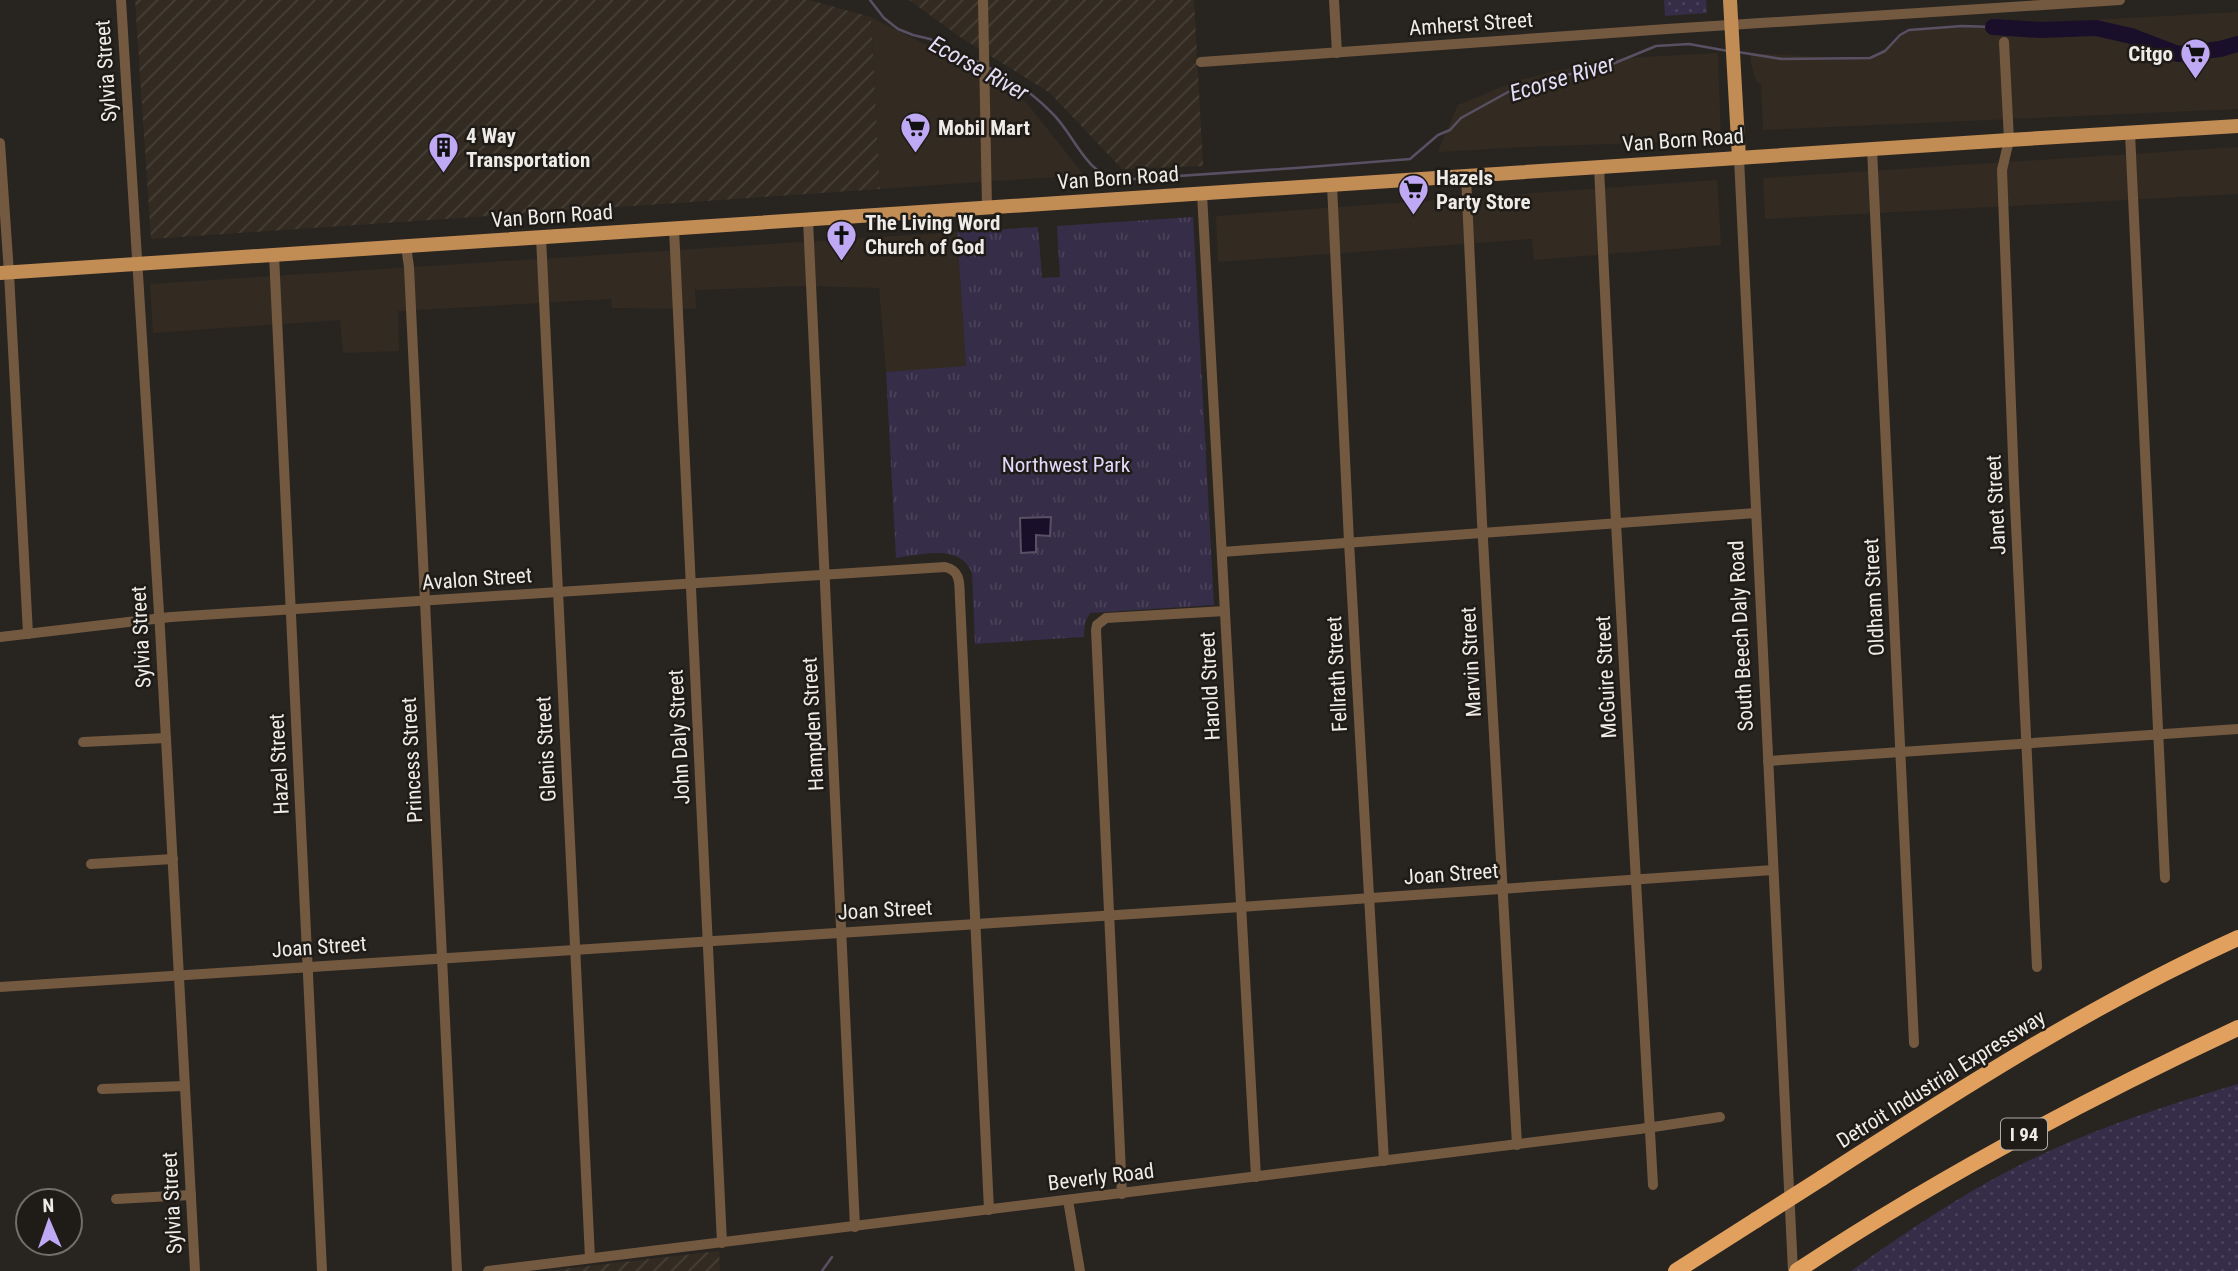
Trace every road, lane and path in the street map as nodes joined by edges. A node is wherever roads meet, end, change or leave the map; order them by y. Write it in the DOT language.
graph roads {
  1 [pos="121,0"];
  2 [pos="983,0"];
  3 [pos="1334,0"];
  4 [pos="1730,0"];
  5 [pos="2120,0"];
  6 [pos="2001,4"];
  7 [pos="1731,25"];
  8 [pos="2004,42"];
  9 [pos="1337,53"];
  10 [pos="1201,62"];
  11 [pos="2238,126"];
  12 [pos="2130,133"];
  13 [pos="2009,140"];
  14 [pos="0,143"];
  15 [pos="1872,149"];
  16 [pos="1739,158"];
  17 [pos="1599,167"];
  18 [pos="1466,176"];
  19 [pos="1332,185"];
  20 [pos="1202,194"];
  21 [pos="987,208"];
  22 [pos="808,220"];
  23 [pos="674,229"];
  24 [pos="541,237"];
  25 [pos="406,246"];
  26 [pos="274,255"];
  27 [pos="138,264"];
  28 [pos="5,273"];
  29 [pos="1756,513"];
  30 [pos="1616,523"];
  31 [pos="1483,533"];
  32 [pos="1349,542"];
  33 [pos="1222,551"];
  34 [pos="825,575"];
  35 [pos="691,584"];
  36 [pos="558,593"];
  37 [pos="424,601"];
  38 [pos="290,610"];
  39 [pos="1225,611"];
  40 [pos="159,619"];
  41 [pos="28,634"];
  42 [pos="0,637"];
  43 [pos="2238,729"];
  44 [pos="2159,734"];
  45 [pos="166,738"];
  46 [pos="83,741"];
  47 [pos="2026,744"];
  48 [pos="1901,752"];
  49 [pos="1768,761"];
  50 [pos="173,859"];
  51 [pos="91,864"];
  52 [pos="1773,870"];
  53 [pos="2165,878"];
  54 [pos="1636,879"];
  55 [pos="1504,889"];
  56 [pos="1370,899"];
  57 [pos="1241,907"];
  58 [pos="1109,916"];
  59 [pos="975,924"];
  60 [pos="843,932"];
  61 [pos="2238,938"];
  62 [pos="708,940"];
  63 [pos="574,949"];
  64 [pos="441,958"];
  65 [pos="308,967"];
  66 [pos="2037,967"];
  67 [pos="179,975"];
  68 [pos="0,987"];
  69 [pos="2238,1028"];
  70 [pos="1914,1043"];
  71 [pos="184,1086"];
  72 [pos="102,1090"];
  73 [pos="1720,1117"];
  74 [pos="1651,1128"];
  75 [pos="1517,1144"];
  76 [pos="1384,1161"];
  77 [pos="1256,1177"];
  78 [pos="1653,1185"];
  79 [pos="1122,1194"];
  80 [pos="191,1195"];
  81 [pos="116,1199"];
  82 [pos="1068,1200"];
  83 [pos="989,1210"];
  84 [pos="855,1227"];
  85 [pos="722,1243"];
  86 [pos="590,1258"];
  87 [pos="195,1271"];
  88 [pos="322,1271"];
  89 [pos="457,1271"];
  90 [pos="488,1271"];
  91 [pos="1080,1271"];
  92 [pos="1676,1271"];
  93 [pos="1795,1271"];
  1 -- 27 [label="street, Sylvia Street"];
  2 -- 21 [label="street"];
  3 -- 9 [label="street"];
  4 -- 7 [label="main road, South Beech Daly Road"];
  5 -- 6 [label="street, Amherst Street"];
  6 -- 7 [label="street, Amherst Street"];
  7 -- 9 [label="street, Amherst Street"];
  7 -- 16 [label="main road, South Beech Daly Road"];
  8 -- 13 [label="street, Janet Street"];
  9 -- 10 [label="street, Amherst Street"];
  11 -- 12 [label="main road, Van Born Road"];
  12 -- 13 [label="main road, Van Born Road"];
  12 -- 44 [label="street"];
  13 -- 15 [label="main road, Van Born Road"];
  13 -- 47 [label="street, Janet Street"];
  14 -- 28 [label="street"];
  15 -- 16 [label="main road, Van Born Road"];
  15 -- 48 [label="street, Oldham Street"];
  16 -- 17 [label="main road, Van Born Road"];
  16 -- 29 [label="street, South Beech Daly Road"];
  17 -- 18 [label="main road, Van Born Road"];
  17 -- 30 [label="street, McGuire Street"];
  18 -- 19 [label="main road, Van Born Road"];
  18 -- 31 [label="street, Marvin Street"];
  19 -- 20 [label="main road, Van Born Road"];
  19 -- 32 [label="street, Fellrath Street"];
  20 -- 21 [label="main road, Van Born Road"];
  20 -- 33 [label="street, Harold Street"];
  21 -- 22 [label="main road, Van Born Road"];
  22 -- 23 [label="main road, Van Born Road"];
  22 -- 34 [label="street, Hampden Street"];
  23 -- 24 [label="main road, Van Born Road"];
  23 -- 35 [label="street, John Daly Street"];
  24 -- 25 [label="main road, Van Born Road"];
  24 -- 36 [label="street, Glenis Street"];
  25 -- 26 [label="main road, Van Born Road"];
  25 -- 37 [label="street, Princess Street"];
  26 -- 27 [label="main road, Van Born Road"];
  26 -- 38 [label="street, Hazel Street"];
  27 -- 28 [label="main road, Van Born Road"];
  27 -- 40 [label="street, Sylvia Street"];
  28 -- 41 [label="street"];
  29 -- 30 [label="street"];
  29 -- 49 [label="street, South Beech Daly Road"];
  30 -- 31 [label="street"];
  30 -- 54 [label="street, McGuire Street"];
  31 -- 32 [label="street"];
  31 -- 55 [label="street, Marvin Street"];
  32 -- 33 [label="street"];
  32 -- 56 [label="street, Fellrath Street"];
  33 -- 39 [label="street, Harold Street"];
  34 -- 35 [label="street, Avalon Street"];
  34 -- 59 [label="street, Avalon Street"];
  34 -- 60 [label="street, Hampden Street"];
  35 -- 36 [label="street, Avalon Street"];
  35 -- 62 [label="street, John Daly Street"];
  36 -- 37 [label="street, Avalon Street"];
  36 -- 63 [label="street, Glenis Street"];
  37 -- 38 [label="street, Avalon Street"];
  37 -- 64 [label="street, Princess Street"];
  38 -- 40 [label="street, Avalon Street"];
  38 -- 65 [label="street, Hazel Street"];
  39 -- 57 [label="street, Harold Street"];
  39 -- 58 [label="street"];
  40 -- 41 [label="street, Avalon Street"];
  40 -- 45 [label="street, Sylvia Street"];
  41 -- 42 [label="street, Avalon Street"];
  43 -- 44 [label="street"];
  44 -- 47 [label="street"];
  44 -- 53 [label="street"];
  45 -- 46 [label="street"];
  45 -- 50 [label="street, Sylvia Street"];
  47 -- 48 [label="street"];
  47 -- 66 [label="street, Janet Street"];
  48 -- 49 [label="street"];
  48 -- 70 [label="street, Oldham Street"];
  49 -- 52 [label="street, South Beech Daly Road"];
  50 -- 51 [label="street"];
  50 -- 67 [label="street, Sylvia Street"];
  52 -- 54 [label="street, Joan Street"];
  52 -- 93 [label="street, South Beech Daly Road"];
  54 -- 55 [label="street, Joan Street"];
  54 -- 74 [label="street, McGuire Street"];
  55 -- 56 [label="street, Joan Street"];
  55 -- 75 [label="street, Marvin Street"];
  56 -- 57 [label="street, Joan Street"];
  56 -- 76 [label="street, Fellrath Street"];
  57 -- 58 [label="street, Joan Street"];
  57 -- 77 [label="street, Harold Street"];
  58 -- 59 [label="street, Joan Street"];
  58 -- 79 [label="street"];
  59 -- 60 [label="street, Joan Street"];
  59 -- 83 [label="street"];
  60 -- 62 [label="street, Joan Street"];
  60 -- 84 [label="street, Hampden Street"];
  61 -- 92 [label="highway, Detroit Industrial Expressway, bridge"];
  62 -- 63 [label="street, Joan Street"];
  62 -- 85 [label="street, John Daly Street"];
  63 -- 64 [label="street, Joan Street"];
  63 -- 86 [label="street, Glenis Street"];
  64 -- 65 [label="street, Joan Street"];
  64 -- 89 [label="street, Princess Street"];
  65 -- 67 [label="street, Joan Street"];
  65 -- 88 [label="street, Hazel Street"];
  67 -- 68 [label="street, Joan Street"];
  67 -- 71 [label="street, Sylvia Street"];
  69 -- 93 [label="highway, I 94"];
  71 -- 72 [label="street"];
  71 -- 80 [label="street, Sylvia Street"];
  73 -- 74 [label="street, Beverly Road"];
  74 -- 75 [label="street, Beverly Road"];
  74 -- 78 [label="street, McGuire Street"];
  75 -- 76 [label="street, Beverly Road"];
  76 -- 77 [label="street, Beverly Road"];
  77 -- 79 [label="street, Beverly Road"];
  79 -- 82 [label="street, Beverly Road"];
  80 -- 81 [label="street"];
  80 -- 87 [label="street, Sylvia Street"];
  82 -- 83 [label="street, Beverly Road"];
  82 -- 91 [label="street"];
  83 -- 84 [label="street, Beverly Road"];
  84 -- 85 [label="street, Beverly Road"];
  85 -- 86 [label="street, Beverly Road"];
  86 -- 90 [label="street, Beverly Road"];
}
